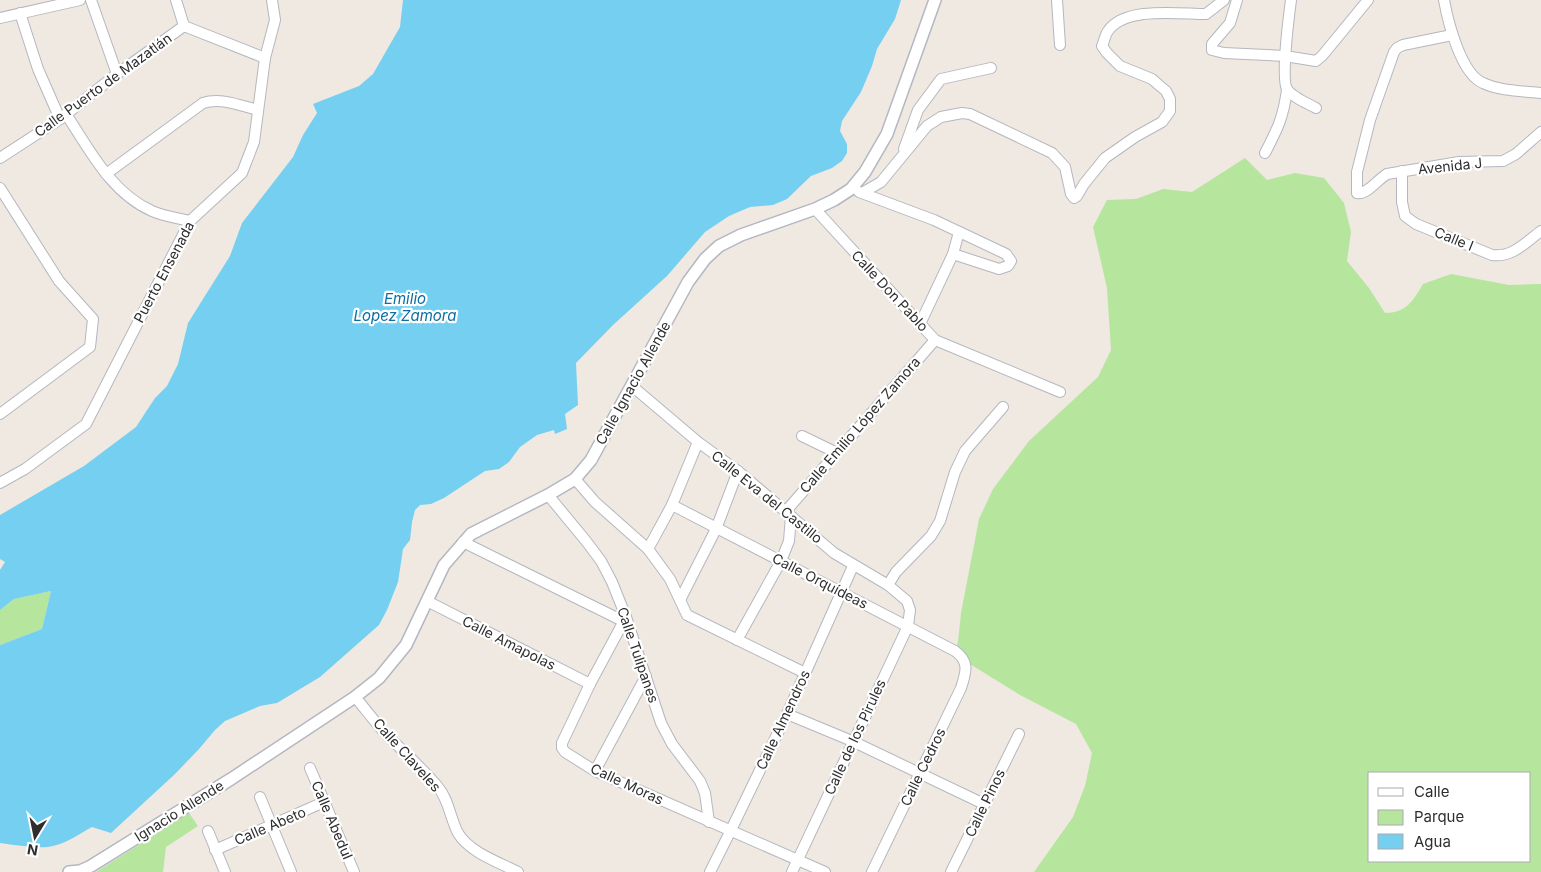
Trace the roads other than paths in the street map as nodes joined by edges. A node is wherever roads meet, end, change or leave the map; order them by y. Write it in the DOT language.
graph roads {
  1 [pos="80,0"];
  2 [pos="92,0"];
  3 [pos="176,0"];
  4 [pos="272,0"];
  5 [pos="935,0"];
  6 [pos="1057,0"];
  7 [pos="1224,0"];
  8 [pos="1237,0"];
  9 [pos="1291,0"];
  10 [pos="1368,0"];
  11 [pos="1444,0"];
  12 [pos="20,13"];
  13 [pos="0,18"];
  14 [pos="184,26"];
  15 [pos="1452,35"];
  16 [pos="1060,45"];
  17 [pos="1285,56"];
  18 [pos="264,58"];
  19 [pos="991,68"];
  20 [pos="118,74"];
  21 [pos="1287,90"];
  22 [pos="1541,93"];
  23 [pos="1316,108"];
  24 [pos="258,110"];
  25 [pos="63,116"];
  26 [pos="1541,132"];
  27 [pos="1265,152"];
  28 [pos="901,157"];
  29 [pos="0,158"];
  30 [pos="1402,171"];
  31 [pos="106,174"];
  32 [pos="0,188"];
  33 [pos="856,191"];
  34 [pos="815,209"];
  35 [pos="190,220"];
  36 [pos="1541,231"];
  37 [pos="959,232"];
  38 [pos="953,254"];
  39 [pos="920,324"];
  40 [pos="935,340"];
  41 [pos="632,386"];
  42 [pos="1060,392"];
  43 [pos="1003,406"];
  44 [pos="0,414"];
  45 [pos="802,436"];
  46 [pos="698,442"];
  47 [pos="837,453"];
  48 [pos="738,471"];
  49 [pos="575,479"];
  50 [pos="0,483"];
  51 [pos="548,495"];
  52 [pos="672,505"];
  53 [pos="789,513"];
  54 [pos="716,530"];
  55 [pos="463,542"];
  56 [pos="648,549"];
  57 [pos="781,561"];
  58 [pos="853,566"];
  59 [pos="888,585"];
  60 [pos="841,592"];
  61 [pos="680,600"];
  62 [pos="427,601"];
  63 [pos="907,601"];
  64 [pos="624,619"];
  65 [pos="908,626"];
  66 [pos="737,640"];
  67 [pos="965,661"];
  68 [pos="805,673"];
  69 [pos="646,676"];
  70 [pos="590,684"];
  71 [pos="355,698"];
  72 [pos="787,714"];
  73 [pos="1020,734"];
  74 [pos="852,741"];
  75 [pos="286,742"];
  76 [pos="310,768"];
  77 [pos="595,771"];
  78 [pos="920,772"];
  79 [pos="260,796"];
  80 [pos="324,802"];
  81 [pos="984,804"];
  82 [pos="709,822"];
  83 [pos="272,824"];
  84 [pos="732,830"];
  85 [pos="208,831"];
  86 [pos="215,850"];
  87 [pos="797,861"];
  88 [pos="75,872"];
  89 [pos="225,872"];
  90 [pos="291,872"];
  91 [pos="354,872"];
  92 [pos="518,872"];
  93 [pos="710,872"];
  94 [pos="792,872"];
  95 [pos="825,872"];
  96 [pos="872,872"];
  97 [pos="951,872"];
  1 -- 12 [label="street"];
  2 -- 20 [label="street"];
  3 -- 14 [label="street"];
  4 -- 18 [label="street, Puerto Ensenada"];
  5 -- 33 [label="street, Calle Ignacio Allende"];
  6 -- 16 [label="street"];
  7 -- 28 [label="street"];
  8 -- 17 [label="street"];
  9 -- 17 [label="street"];
  10 -- 17 [label="street"];
  11 -- 15 [label="street"];
  12 -- 13 [label="street"];
  12 -- 25 [label="street"];
  14 -- 18 [label="street, Calle Puerto de Mazatlán"];
  14 -- 20 [label="street, Calle Puerto de Mazatlán"];
  15 -- 22 [label="street"];
  15 -- 30 [label="street, Avenida J"];
  17 -- 21 [label="street"];
  18 -- 24 [label="street, Puerto Ensenada"];
  19 -- 28 [label="street"];
  20 -- 25 [label="street, Calle Puerto de Mazatlán"];
  21 -- 23 [label="street"];
  21 -- 27 [label="street"];
  24 -- 31 [label="street"];
  24 -- 35 [label="street, Puerto Ensenada"];
  25 -- 29 [label="street, Calle Puerto de Mazatlán"];
  25 -- 31 [label="street"];
  26 -- 30 [label="street, Avenida J"];
  28 -- 33 [label="street"];
  30 -- 36 [label="street, Calle I"];
  31 -- 35 [label="street"];
  32 -- 44 [label="street"];
  33 -- 34 [label="street, Calle Ignacio Allende"];
  33 -- 37 [label="street"];
  34 -- 39 [label="street, Calle Don Pablo"];
  34 -- 41 [label="street, Calle Ignacio Allende"];
  35 -- 50 [label="street, Puerto Ensenada"];
  37 -- 38 [label="street"];
  37 -- 38 [label="street"];
  38 -- 39 [label="street"];
  39 -- 40 [label="street, Calle Don Pablo"];
  40 -- 42 [label="street, Calle Don Pablo"];
  40 -- 47 [label="street, Calle Emilio López Zamora"];
  41 -- 46 [label="street, Calle Eva del Castillo"];
  41 -- 49 [label="street, Calle Ignacio Allende"];
  43 -- 59 [label="street"];
  45 -- 47 [label="street"];
  46 -- 48 [label="street, Calle Eva del Castillo"];
  46 -- 52 [label="street"];
  47 -- 53 [label="street, Calle Emilio López Zamora"];
  48 -- 53 [label="street, Calle Eva del Castillo"];
  48 -- 54 [label="street"];
  49 -- 51 [label="street, Calle Ignacio Allende"];
  49 -- 56 [label="street"];
  51 -- 55 [label="street, Calle Ignacio Allende"];
  51 -- 64 [label="street, Calle Tulipanes"];
  52 -- 54 [label="street, Calle Orquídeas"];
  52 -- 56 [label="street"];
  53 -- 57 [label="street"];
  53 -- 58 [label="street, Calle Eva del Castillo"];
  54 -- 57 [label="street, Calle Orquídeas"];
  54 -- 61 [label="street"];
  55 -- 62 [label="street, Calle Ignacio Allende"];
  55 -- 64 [label="street"];
  56 -- 61 [label="street"];
  57 -- 60 [label="street, Calle Orquídeas"];
  57 -- 66 [label="street"];
  58 -- 59 [label="street, Calle Eva del Castillo"];
  58 -- 60 [label="street, Calle Almendros"];
  59 -- 63 [label="street, Calle Eva del Castillo"];
  60 -- 65 [label="street, Calle Orquídeas"];
  60 -- 68 [label="street, Calle Almendros"];
  61 -- 66 [label="street"];
  62 -- 70 [label="street, Calle Amapolas"];
  62 -- 71 [label="street, Calle Ignacio Allende"];
  63 -- 65 [label="street, Calle de los Pirules"];
  64 -- 69 [label="street, Calle Tulipanes"];
  64 -- 70 [label="street, Calle Moras"];
  65 -- 67 [label="street, Calle Orquídeas"];
  65 -- 74 [label="street, Calle de los Pirules"];
  66 -- 68 [label="street"];
  67 -- 78 [label="street, Calle Cedros"];
  68 -- 72 [label="street, Calle Almendros"];
  69 -- 77 [label="street"];
  69 -- 82 [label="street, Calle Tulipanes"];
  70 -- 77 [label="street, Calle Moras"];
  71 -- 75 [label="street, Calle Ignacio Allende"];
  71 -- 92 [label="street, Calle Claveles"];
  72 -- 74 [label="street"];
  72 -- 84 [label="street, Calle Almendros"];
  73 -- 81 [label="street, Calle Pinos"];
  74 -- 78 [label="street"];
  74 -- 87 [label="street, Calle de los Pirules"];
  75 -- 88 [label="street, Ignacio Allende"];
  76 -- 80 [label="street, Calle Abedul"];
  77 -- 82 [label="street, Calle Moras"];
  78 -- 81 [label="street"];
  78 -- 96 [label="street, Calle Cedros"];
  79 -- 83 [label="street"];
  80 -- 83 [label="street, Calle Abeto"];
  80 -- 91 [label="street, Calle Abedul"];
  81 -- 97 [label="street, Calle Pinos"];
  82 -- 84 [label="street, Calle Moras"];
  83 -- 86 [label="street, Calle Abeto"];
  83 -- 90 [label="street"];
  84 -- 87 [label="street, Calle Moras"];
  84 -- 93 [label="street, Calle Almendros"];
  85 -- 86 [label="street"];
  86 -- 89 [label="street"];
  87 -- 94 [label="street, Calle de los Pirules"];
  87 -- 95 [label="street, Calle Moras"];
}
